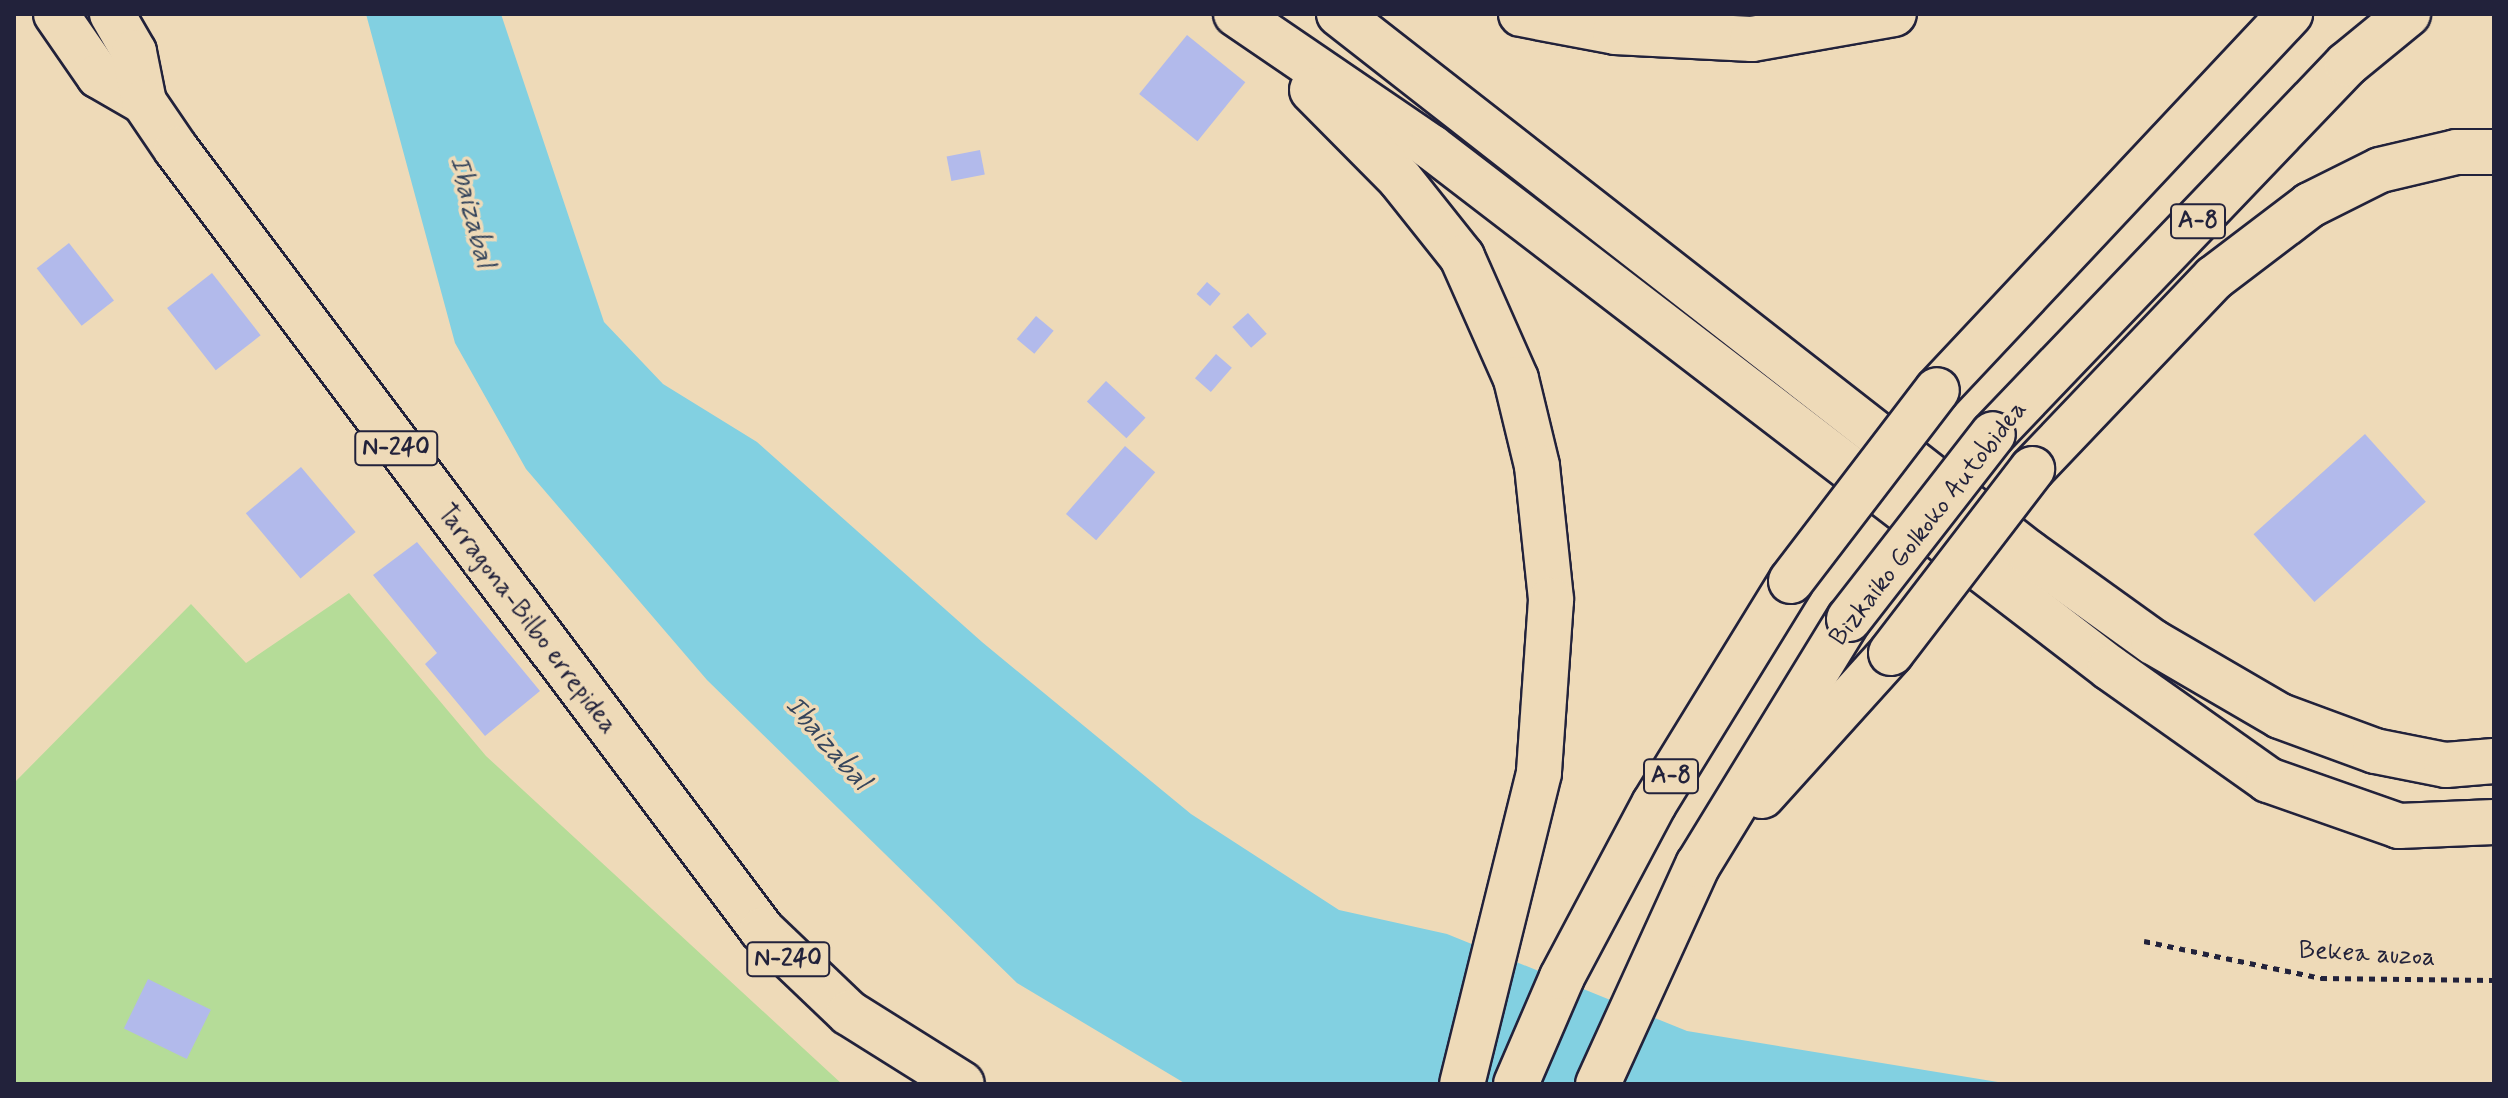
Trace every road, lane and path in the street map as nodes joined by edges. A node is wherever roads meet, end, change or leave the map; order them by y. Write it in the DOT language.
graph roads {
  1 [pos="56,14"];
  2 [pos="112,14"];
  3 [pos="1339,14"];
  4 [pos="1521,14"];
  5 [pos="1894,14"];
  6 [pos="2290,14"];
  7 [pos="2408,14"];
  8 [pos="1237,15"];
  9 [pos="144,102"];
  10 [pos="2494,152"];
  11 [pos="2494,761"];
  12 [pos="2494,822"];
  13 [pos="1698,865"];
  14 [pos="2144,941"];
  15 [pos="2494,980"];
  16 [pos="962,1084"];
  17 [pos="1462,1084"];
  18 [pos="1516,1084"];
  19 [pos="1598,1084"];
  1 -- 9 [label="highway, Tarragona-Bilbo errepidea / N-240"];
  2 -- 9 [label="highway, Tarragona-Bilbo errepidea / N-240"];
  3 -- 11 [label="highway"];
  4 -- 5 [label="highway"];
  6 -- 18 [label="highway, A-8, bridge"];
  7 -- 13 [label="highway, Bizkaiko Golkoko Autobidea / A-8, bridge"];
  8 -- 12 [label="highway"];
  8 -- 17 [label="highway"];
  9 -- 16 [label="highway, Tarragona-Bilbo errepidea / N-240"];
  10 -- 13 [label="highway, bridge"];
  13 -- 19 [label="highway, Bizkaiko Golkoko Autobidea / A-8"];
  14 -- 15 [label="path, Bekea auzoa"];
}
